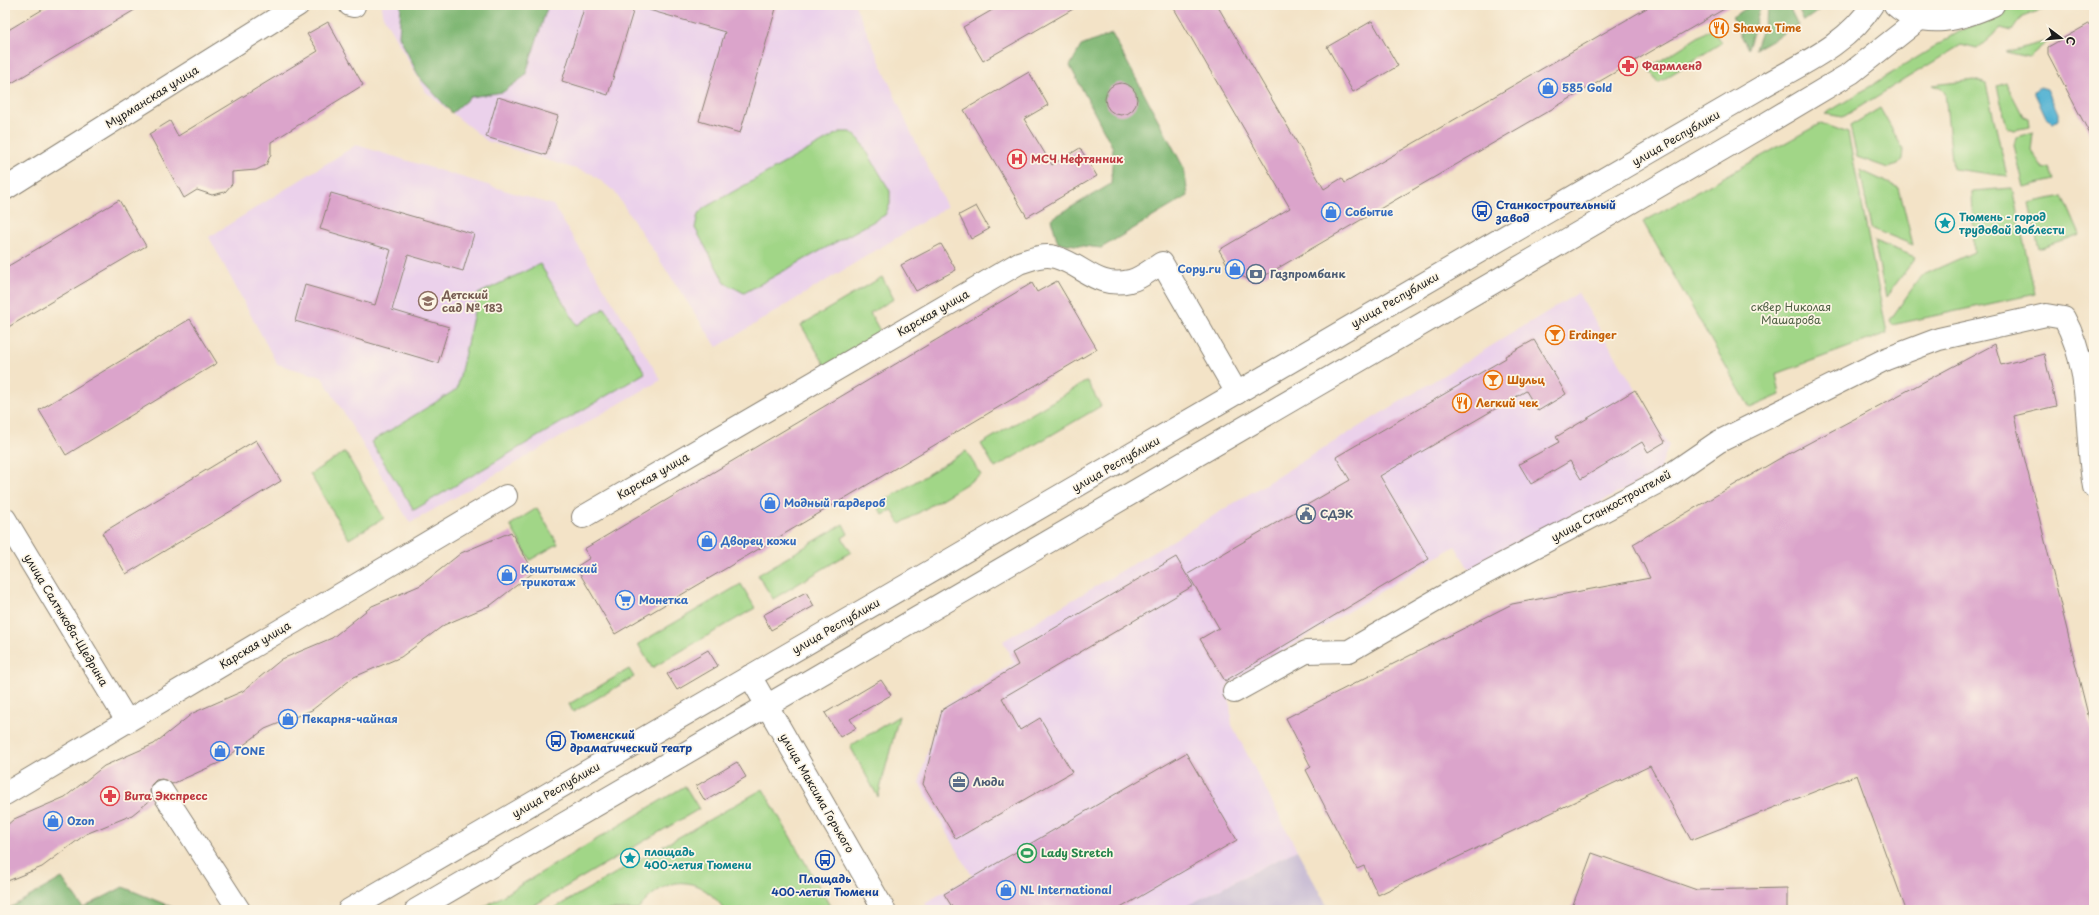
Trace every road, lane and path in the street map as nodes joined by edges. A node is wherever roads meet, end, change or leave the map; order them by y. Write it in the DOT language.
graph roads {
  1 [pos="298,5"];
  2 [pos="1872,5"];
  3 [pos="1895,5"];
  4 [pos="1992,5"];
  5 [pos="1926,9"];
  6 [pos="5,189"];
  7 [pos="2090,392"];
  8 [pos="1237,393"];
  9 [pos="2094,487"];
  10 [pos="506,496"];
  11 [pos="583,517"];
  12 [pos="5,519"];
  13 [pos="750,676"];
  14 [pos="1234,692"];
  15 [pos="768,705"];
  16 [pos="127,721"];
  17 [pos="162,791"];
  18 [pos="5,794"];
  19 [pos="239,910"];
  20 [pos="349,910"];
  21 [pos="416,910"];
  22 [pos="884,910"];
  1 -- 6 [label="main road, Мурманская улица"];
  2 -- 8 [label="main road, улица Республики"];
  3 -- 5 [label="main road"];
  4 -- 5 [label="main road"];
  5 -- 15 [label="main road"];
  7 -- 9 [label="main road"];
  7 -- 14 [label="main road, улица Станкостроителей"];
  8 -- 11 [label="main road, Карская улица"];
  8 -- 13 [label="main road, улица Республики"];
  10 -- 16 [label="main road, Карская улица"];
  12 -- 16 [label="main road, улица Салтыкова-Щедрина"];
  13 -- 15 [label="main road, улица Максима Горького"];
  13 -- 20 [label="main road, улица Республики"];
  15 -- 21 [label="main road"];
  15 -- 22 [label="main road, улица Максима Горького"];
  16 -- 18 [label="main road, Карская улица"];
  17 -- 19 [label="main road"];
}
